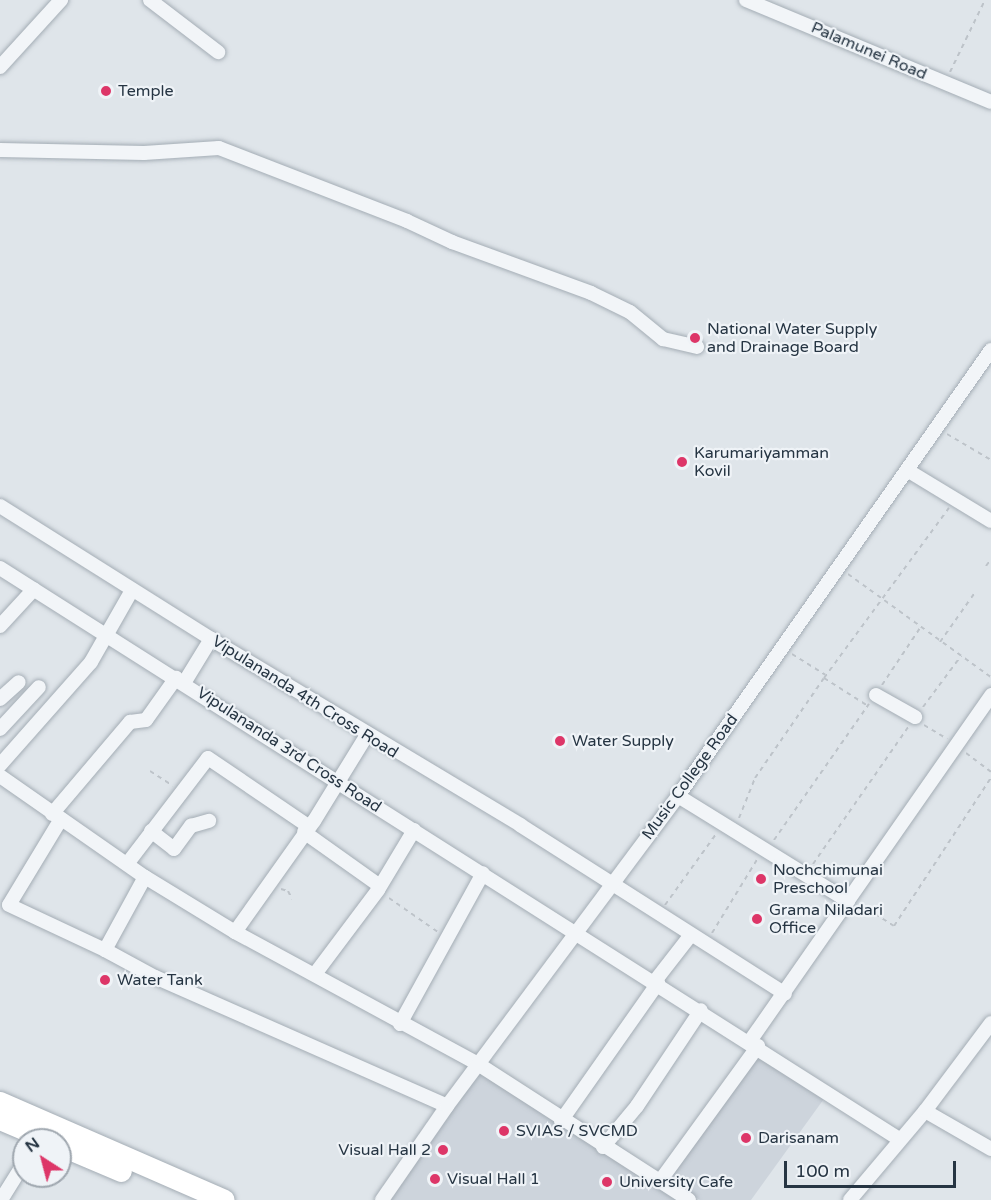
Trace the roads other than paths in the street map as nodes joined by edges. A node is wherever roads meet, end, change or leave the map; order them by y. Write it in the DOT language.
graph roads {
  1 [pos="61,0"];
  2 [pos="150,0"];
  3 [pos="746,0"];
  4 [pos="218,52"];
  5 [pos="0,67"];
  6 [pos="991,102"];
  7 [pos="0,150"];
  8 [pos="697,347"];
  9 [pos="991,350"];
  10 [pos="907,470"];
  11 [pos="0,506"];
  12 [pos="991,520"];
  13 [pos="0,568"];
  14 [pos="34,589"];
  15 [pos="132,590"];
  16 [pos="0,626"];
  17 [pos="104,634"];
  18 [pos="211,639"];
  19 [pos="180,680"];
  20 [pos="19,682"];
  21 [pos="39,687"];
  22 [pos="991,695"];
  23 [pos="0,699"];
  24 [pos="872,700"];
  25 [pos="915,717"];
  26 [pos="0,729"];
  27 [pos="367,735"];
  28 [pos="0,765"];
  29 [pos="0,776"];
  30 [pos="338,782"];
  31 [pos="678,796"];
  32 [pos="56,816"];
  33 [pos="209,821"];
  34 [pos="306,829"];
  35 [pos="414,830"];
  36 [pos="151,831"];
  37 [pos="128,864"];
  38 [pos="483,873"];
  39 [pos="146,877"];
  40 [pos="611,884"];
  41 [pos="379,888"];
  42 [pos="849,899"];
  43 [pos="235,932"];
  44 [pos="578,933"];
  45 [pos="690,936"];
  46 [pos="105,950"];
  47 [pos="315,974"];
  48 [pos="656,982"];
  49 [pos="785,994"];
  50 [pos="701,1010"];
  51 [pos="991,1023"];
  52 [pos="400,1024"];
  53 [pos="986,1038"];
  54 [pos="754,1043"];
  55 [pos="478,1064"];
  56 [pos="0,1102"];
  57 [pos="447,1106"];
  58 [pos="925,1111"];
  59 [pos="0,1119"];
  60 [pos="561,1121"];
  61 [pos="24,1128"];
  62 [pos="35,1128"];
  63 [pos="900,1139"];
  64 [pos="72,1146"];
  65 [pos="603,1147"];
  66 [pos="72,1148"];
  67 [pos="991,1149"];
  68 [pos="660,1181"];
  69 [pos="12,1183"];
  70 [pos="1,1200"];
  71 [pos="191,1200"];
  72 [pos="224,1200"];
  73 [pos="382,1200"];
  74 [pos="689,1200"];
  75 [pos="850,1200"];
  1 -- 5 [label="street"];
  2 -- 4 [label="street"];
  3 -- 6 [label="street, Palamunei Road"];
  7 -- 8 [label="street"];
  9 -- 10 [label="street, Music College Road"];
  10 -- 12 [label="street"];
  10 -- 31 [label="street, Music College Road"];
  11 -- 15 [label="street, Vipulananda 4th Cross Road"];
  13 -- 14 [label="street, Vipulananda 3rd Cross Road"];
  14 -- 16 [label="street"];
  14 -- 17 [label="street, Vipulananda 3rd Cross Road"];
  15 -- 17 [label="street"];
  15 -- 18 [label="street, Vipulananda 4th Cross Road"];
  17 -- 19 [label="street, Vipulananda 3rd Cross Road"];
  17 -- 28 [label="street"];
  18 -- 19 [label="street"];
  18 -- 27 [label="street, Vipulananda 4th Cross Road"];
  19 -- 30 [label="street, Vipulananda 3rd Cross Road"];
  19 -- 32 [label="street"];
  20 -- 23 [label="street"];
  21 -- 26 [label="street"];
  22 -- 42 [label="street"];
  24 -- 25 [label="street"];
  27 -- 30 [label="street"];
  27 -- 40 [label="street, Vipulananda 4th Cross Road"];
  29 -- 32 [label="street"];
  30 -- 34 [label="street"];
  30 -- 35 [label="street, Vipulananda 3rd Cross Road"];
  31 -- 40 [label="street, Music College Road"];
  31 -- 42 [label="street"];
  32 -- 37 [label="street"];
  32 -- 46 [label="street"];
  33 -- 36 [label="street"];
  34 -- 36 [label="street"];
  34 -- 41 [label="street"];
  34 -- 43 [label="street"];
  35 -- 38 [label="street, Vipulananda 3rd Cross Road"];
  35 -- 41 [label="street"];
  36 -- 37 [label="street"];
  37 -- 39 [label="street"];
  38 -- 44 [label="street, Vipulananda 3rd Cross Road"];
  38 -- 52 [label="street"];
  39 -- 43 [label="street"];
  39 -- 46 [label="street"];
  40 -- 44 [label="street, Music College Road"];
  40 -- 45 [label="street, Vipulananda 4th Cross Road"];
  41 -- 47 [label="street"];
  42 -- 49 [label="street"];
  43 -- 47 [label="street"];
  44 -- 48 [label="street, Vipulananda 3rd Cross Road"];
  44 -- 55 [label="street, Music College Road"];
  45 -- 48 [label="street"];
  45 -- 49 [label="street, Vipulananda 4th Cross Road"];
  46 -- 57 [label="street"];
  47 -- 52 [label="street"];
  48 -- 50 [label="street, Vipulananda 3rd Cross Road"];
  48 -- 60 [label="street"];
  49 -- 54 [label="street"];
  50 -- 54 [label="street, Vipulananda 3rd Cross Road"];
  50 -- 65 [label="street"];
  51 -- 53 [label="street"];
  52 -- 55 [label="street"];
  53 -- 58 [label="street"];
  54 -- 63 [label="street, Vipulananda 3rd Cross Road"];
  54 -- 68 [label="street"];
  55 -- 57 [label="street, Music College Road"];
  55 -- 60 [label="street"];
  56 -- 62 [label="highway"];
  57 -- 73 [label="street, Music College Road"];
  58 -- 63 [label="street"];
  58 -- 67 [label="street"];
  59 -- 61 [label="highway"];
  60 -- 65 [label="street"];
  63 -- 75 [label="street"];
  64 -- 72 [label="highway"];
  65 -- 68 [label="street"];
  66 -- 71 [label="highway"];
  68 -- 74 [label="street"];
  69 -- 70 [label="street"];
}
